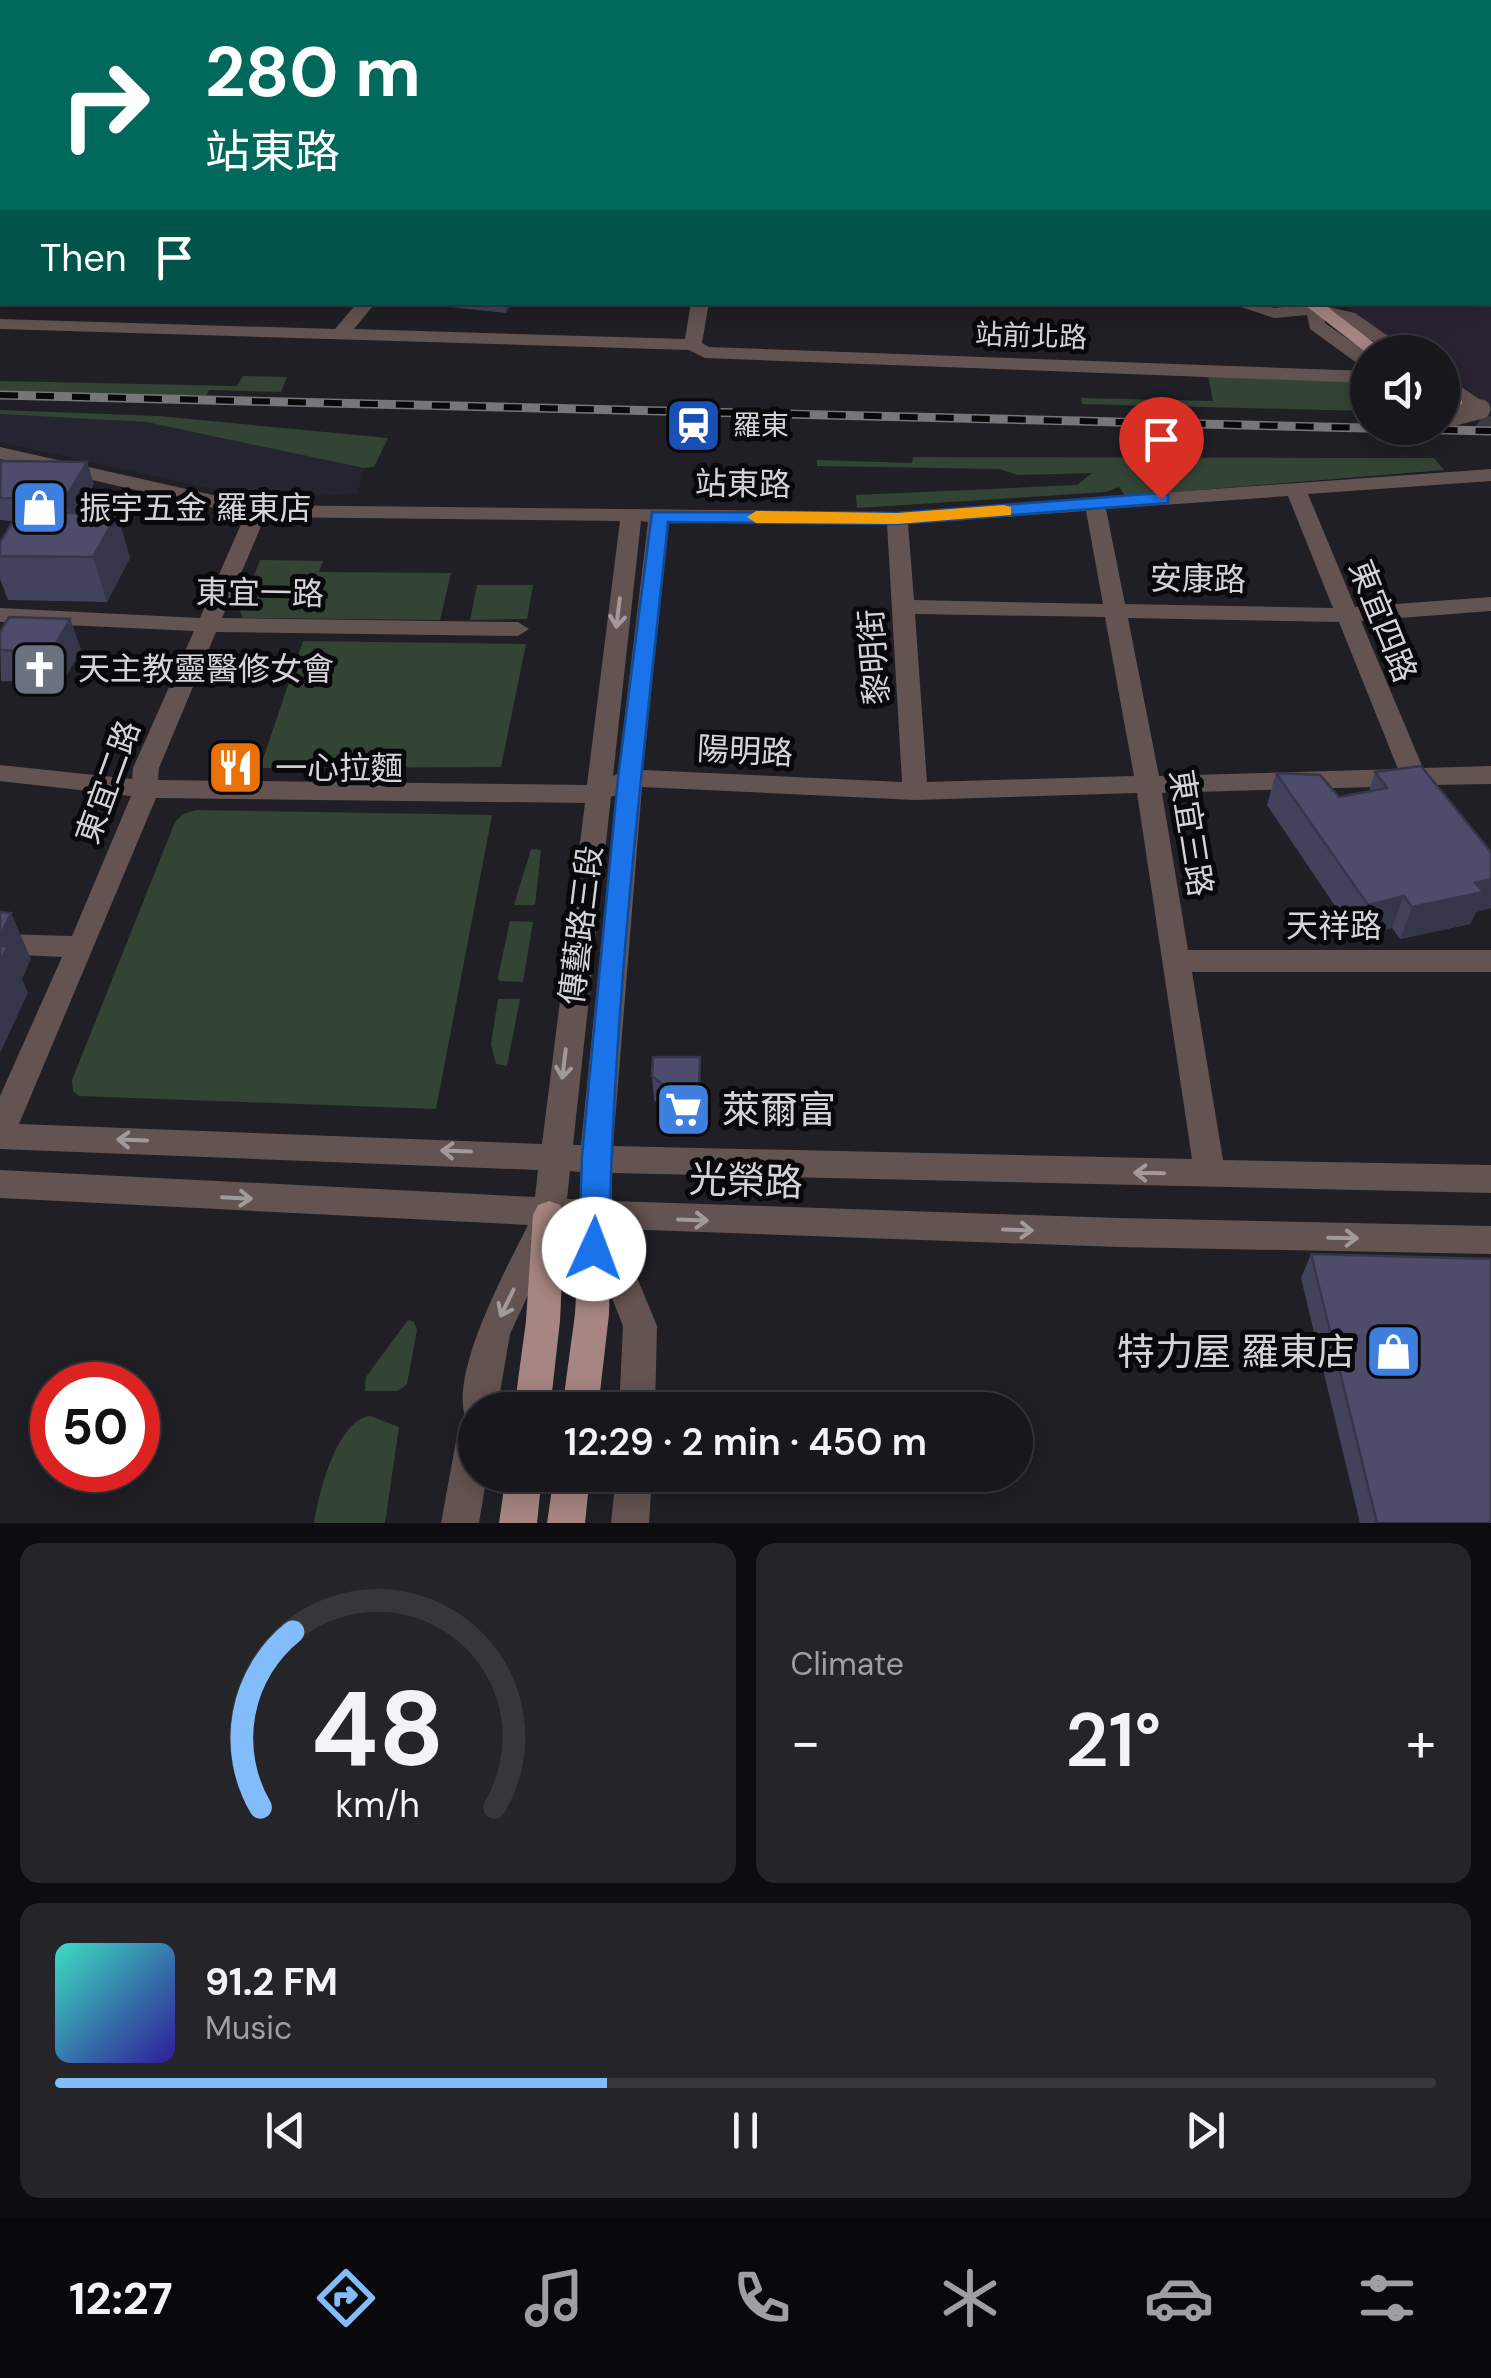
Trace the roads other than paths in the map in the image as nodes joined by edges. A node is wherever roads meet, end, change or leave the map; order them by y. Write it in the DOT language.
graph roads {
  1 [pos="44,305"];
  2 [pos="365,305"];
  3 [pos="700,305"];
  4 [pos="1245,305"];
  5 [pos="1313,306"];
  6 [pos="20,324"];
  7 [pos="0,326"];
  8 [pos="340,334"];
  9 [pos="1353,335"];
  10 [pos="1377,335"];
  11 [pos="693,345"];
  12 [pos="1350,349"];
  13 [pos="1350,375"];
  14 [pos="1460,393"];
  15 [pos="1460,408"];
  16 [pos="0,453"];
  17 [pos="1488,479"];
  18 [pos="1295,488"];
  19 [pos="1094,504"];
  20 [pos="257,511"];
  21 [pos="630,516"];
  22 [pos="659,516"];
  23 [pos="897,518"];
  24 [pos="1491,604"];
  25 [pos="903,607"];
  26 [pos="1115,610"];
  27 [pos="0,615"];
  28 [pos="1346,615"];
  29 [pos="209,625"];
  30 [pos="518,629"];
  31 [pos="0,773"];
  32 [pos="1491,775"];
  33 [pos="630,778"];
  34 [pos="1414,778"];
  35 [pos="1148,784"];
  36 [pos="144,789"];
  37 [pos="915,791"];
  38 [pos="596,794"];
  39 [pos="1436,805"];
  40 [pos="0,944"];
  41 [pos="80,947"];
  42 [pos="1176,961"];
  43 [pos="1491,961"];
  44 [pos="0,1134"];
  45 [pos="554,1154"];
  46 [pos="596,1156"];
  47 [pos="1210,1175"];
  48 [pos="1491,1179"];
  49 [pos="0,1184"];
  50 [pos="549,1215"];
  51 [pos="596,1217"];
  52 [pos="1491,1240"];
  53 [pos="483,1392"];
  54 [pos="534,1392"];
  55 [pos="582,1392"];
  56 [pos="638,1392"];
  57 [pos="465,1492"];
  58 [pos="522,1492"];
  59 [pos="570,1492"];
  60 [pos="633,1492"];
  61 [pos="460,1523"];
  62 [pos="518,1523"];
  63 [pos="566,1523"];
  64 [pos="630,1523"];
  1 -- 6 [label="street"];
  2 -- 8 [label="street"];
  3 -- 11 [label="street"];
  4 -- 5 [label="street"];
  5 -- 9 [label="main road"];
  5 -- 10 [label="street"];
  5 -- 12 [label="street"];
  6 -- 7 [label="street"];
  6 -- 8 [label="street, 站前北路"];
  8 -- 11 [label="street, 站前北路"];
  11 -- 13 [label="street, 站前北路"];
  14 -- 15 [label="street, bridge"];
  16 -- 20 [label="street, 站東路"];
  17 -- 18 [label="street, 站東路"];
  18 -- 19 [label="street, 站東路"];
  18 -- 28 [label="street, 東宜四路"];
  19 -- 23 [label="street, 站東路"];
  19 -- 26 [label="street, 東宜三路"];
  20 -- 21 [label="street, 站東路"];
  20 -- 29 [label="street, 東宜二路"];
  21 -- 22 [label="street, 站東路"];
  21 -- 38 [label="street, 傳藝路三段, one-way"];
  22 -- 23 [label="street, 站東路"];
  22 -- 33 [label="street, 傳藝路三段"];
  23 -- 25 [label="street, 黎明街"];
  24 -- 28 [label="street, 安康路"];
  25 -- 26 [label="street, 安康路"];
  25 -- 37 [label="street, 黎明街"];
  26 -- 28 [label="street, 安康路"];
  26 -- 35 [label="street, 東宜三路"];
  27 -- 29 [label="street, 東宜一路"];
  28 -- 34 [label="street, 東宜四路"];
  29 -- 30 [label="street, 東宜一路"];
  29 -- 36 [label="street, 東宜二路"];
  31 -- 36 [label="street, 陽明路"];
  32 -- 34 [label="street, 陽明路"];
  33 -- 37 [label="street, 陽明路"];
  33 -- 38 [label="street, 陽明路"];
  33 -- 46 [label="street, 傳藝路三段"];
  34 -- 35 [label="street, 陽明路"];
  34 -- 39 [label="street, 東宜四路"];
  35 -- 37 [label="street, 陽明路"];
  35 -- 42 [label="street, 東宜三路"];
  36 -- 38 [label="street, 陽明路"];
  36 -- 41 [label="street, 東宜二路"];
  38 -- 45 [label="street, 傳藝路三段, one-way"];
  40 -- 41 [label="street"];
  41 -- 44 [label="street, 東宜二路"];
  42 -- 43 [label="street, 天祥路"];
  42 -- 47 [label="street, 東宜三路"];
  45 -- 44 [label="street, 光榮路, one-way"];
  45 -- 46 [label="street, 光榮路"];
  45 -- 50 [label="street, 傳藝路三段"];
  47 -- 46 [label="street, 光榮路, one-way"];
  46 -- 51 [label="street, 傳藝路三段"];
  47 -- 48 [label="street, 光榮路"];
  49 -- 50 [label="street, 光榮路, one-way"];
  50 -- 51 [label="street, 光榮路"];
  50 -- 53 [label="street, one-way"];
  50 -- 54 [label="main road"];
  51 -- 52 [label="street, 光榮路, one-way"];
  51 -- 55 [label="main road"];
  51 -- 56 [label="street"];
  57 -- 61 [label="street"];
  58 -- 62 [label="main road"];
  59 -- 63 [label="main road"];
  60 -- 64 [label="street"];
}
